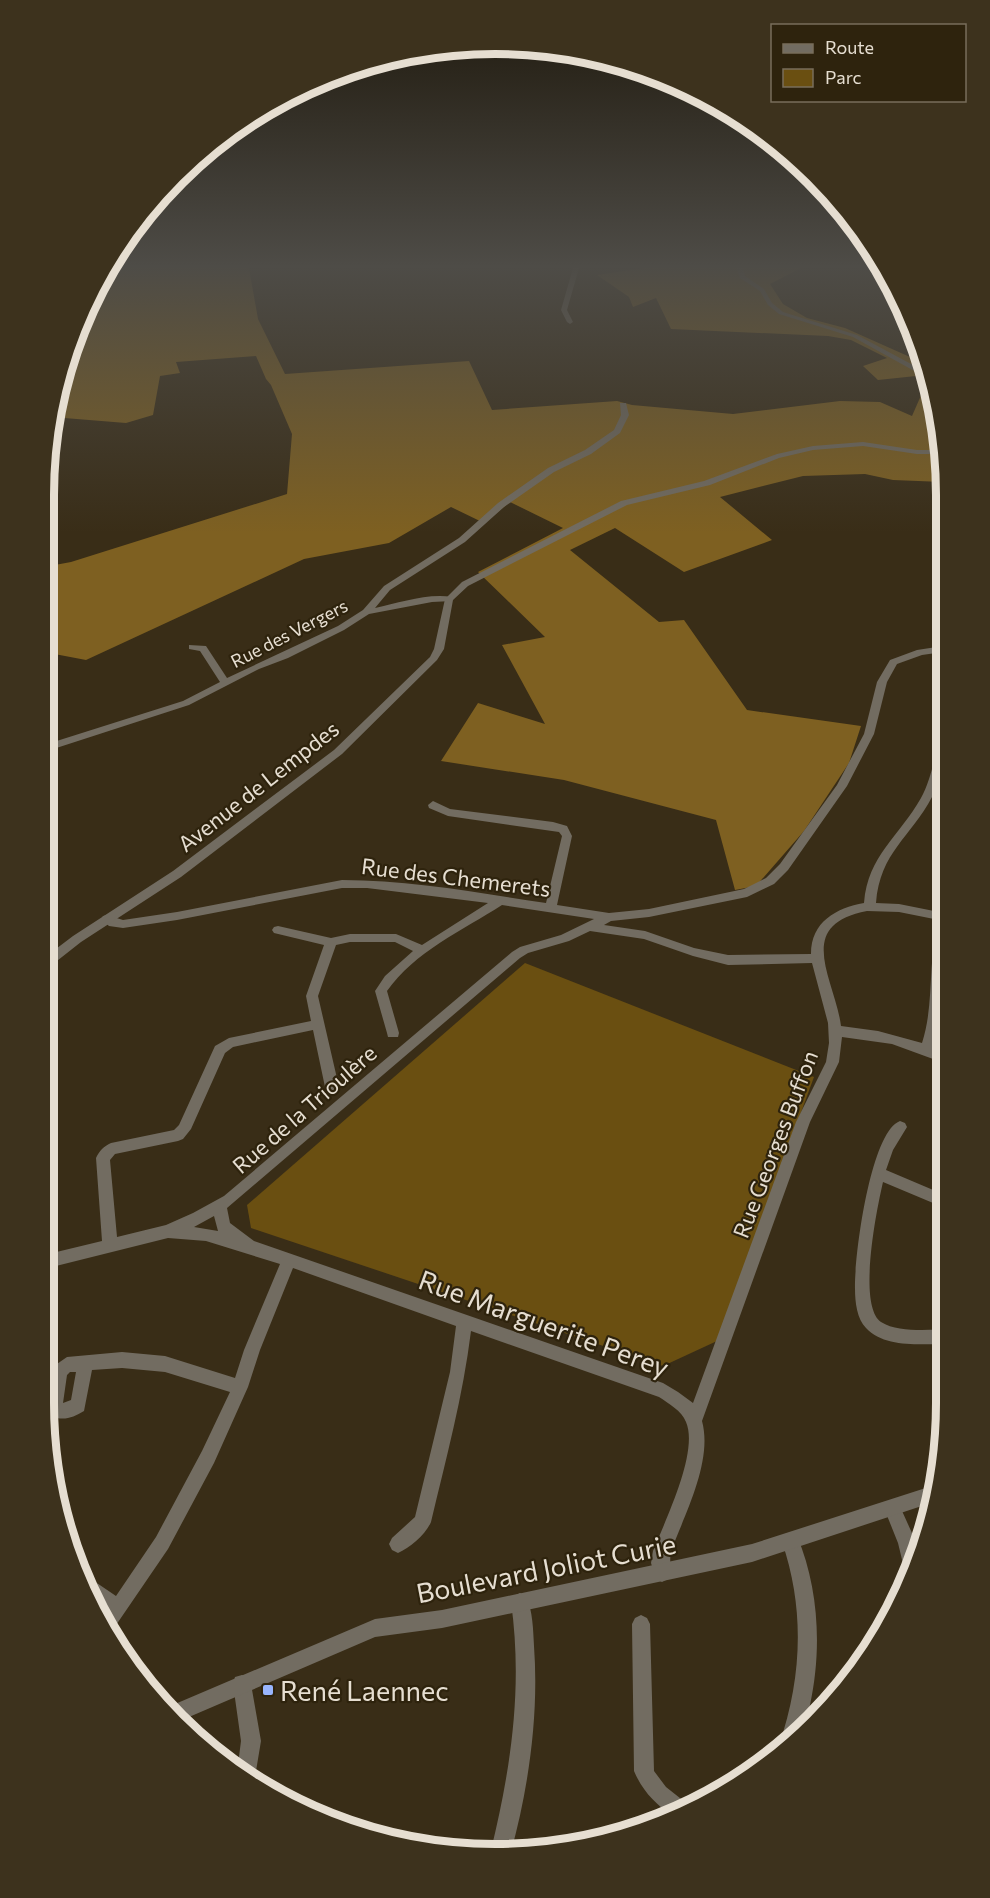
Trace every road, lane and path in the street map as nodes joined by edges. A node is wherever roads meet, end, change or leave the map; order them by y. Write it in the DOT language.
graph roads {
  1 [pos="892,357"];
  2 [pos="918,371"];
  3 [pos="623,405"];
  4 [pos="934,452"];
  5 [pos="448,599"];
  6 [pos="366,612"];
  7 [pos="192,647"];
  8 [pos="936,650"];
  9 [pos="226,684"];
  10 [pos="54,746"];
  11 [pos="936,769"];
  12 [pos="433,805"];
  13 [pos="472,896"];
  14 [pos="501,900"];
  15 [pos="870,907"];
  16 [pos="551,908"];
  17 [pos="569,911"];
  18 [pos="590,914"];
  19 [pos="609,917"];
  20 [pos="936,917"];
  21 [pos="107,919"];
  22 [pos="467,922"];
  23 [pos="588,927"];
  24 [pos="278,930"];
  25 [pos="565,938"];
  26 [pos="332,942"];
  27 [pos="423,950"];
  28 [pos="54,958"];
  29 [pos="817,958"];
  30 [pos="936,1017"];
  31 [pos="319,1024"];
  32 [pos="836,1031"];
  33 [pos="393,1034"];
  34 [pos="926,1050"];
  35 [pos="936,1054"];
  36 [pos="332,1087"];
  37 [pos="900,1127"];
  38 [pos="880,1174"];
  39 [pos="936,1198"];
  40 [pos="220,1206"];
  41 [pos="198,1218"];
  42 [pos="168,1231"];
  43 [pos="206,1234"];
  44 [pos="110,1246"];
  45 [pos="251,1247"];
  46 [pos="54,1260"];
  47 [pos="289,1260"];
  48 [pos="464,1321"];
  49 [pos="936,1336"];
  50 [pos="87,1363"];
  51 [pos="240,1387"];
  52 [pos="694,1421"];
  53 [pos="926,1496"];
  54 [pos="891,1508"];
  55 [pos="791,1542"];
  56 [pos="398,1544"];
  57 [pos="909,1554"];
  58 [pos="662,1573"];
  59 [pos="101,1601"];
  60 [pos="520,1602"];
  61 [pos="113,1616"];
  62 [pos="641,1624"];
  63 [pos="242,1684"];
  64 [pos="180,1712"];
  65 [pos="793,1729"];
  66 [pos="247,1768"];
  67 [pos="674,1806"];
  68 [pos="503,1844"];
  1 -- 2 [label="street"];
  3 -- 6 [label="street, Rue des Vergers"];
  4 -- 5 [label="street"];
  5 -- 6 [label="street"];
  5 -- 21 [label="street, Avenue de Lempdes"];
  6 -- 9 [label="street, Rue des Vergers"];
  7 -- 9 [label="street"];
  8 -- 19 [label="street, Rue des Chemerets"];
  9 -- 10 [label="street, Rue des Vergers"];
  11 -- 15 [label="street"];
  12 -- 16 [label="street"];
  13 -- 14 [label="street, Rue des Chemerets"];
  13 -- 21 [label="street, Rue des Chemerets"];
  13 -- 22 [label="street"];
  14 -- 16 [label="street, Rue des Chemerets"];
  14 -- 22 [label="street"];
  15 -- 20 [label="street, Rue Georges Buffon"];
  15 -- 29 [label="street, Rue Georges Buffon"];
  16 -- 17 [label="street, Rue des Chemerets"];
  17 -- 18 [label="street, Rue des Chemerets"];
  17 -- 25 [label="street"];
  18 -- 19 [label="street, Rue des Chemerets"];
  18 -- 23 [label="street"];
  19 -- 23 [label="street, Rue de la Trioulère"];
  21 -- 28 [label="street, Avenue de Lempdes"];
  22 -- 27 [label="street"];
  23 -- 25 [label="street, Rue de la Trioulère"];
  23 -- 29 [label="street"];
  24 -- 26 [label="street"];
  25 -- 40 [label="street, Rue de la Trioulère"];
  26 -- 27 [label="street"];
  26 -- 31 [label="street"];
  27 -- 33 [label="street"];
  29 -- 32 [label="street, Rue Georges Buffon"];
  30 -- 34 [label="street"];
  31 -- 36 [label="street"];
  31 -- 44 [label="street"];
  32 -- 34 [label="street"];
  32 -- 52 [label="street, Rue Georges Buffon"];
  34 -- 35 [label="street"];
  37 -- 38 [label="street"];
  38 -- 39 [label="street"];
  38 -- 49 [label="street"];
  40 -- 41 [label="street, Rue de la Trioulère"];
  40 -- 45 [label="street, Rue Marguerite Perey"];
  41 -- 42 [label="street, Rue de la Trioulère"];
  41 -- 43 [label="street"];
  42 -- 43 [label="street, Rue Marguerite Perey"];
  42 -- 44 [label="street, Rue de la Trioulère"];
  43 -- 45 [label="street, Rue Marguerite Perey"];
  44 -- 46 [label="street, Rue de la Trioulère"];
  45 -- 47 [label="street, Rue Marguerite Perey"];
  47 -- 48 [label="street, Rue Marguerite Perey"];
  47 -- 51 [label="street"];
  48 -- 52 [label="street, Rue Marguerite Perey"];
  48 -- 56 [label="street"];
  50 -- 51 [label="street"];
  51 -- 61 [label="street"];
  52 -- 58 [label="street"];
  53 -- 54 [label="street, Boulevard Joliot Curie"];
  54 -- 55 [label="street, Boulevard Joliot Curie"];
  54 -- 57 [label="street"];
  55 -- 58 [label="street, Boulevard Joliot Curie"];
  55 -- 65 [label="street"];
  58 -- 60 [label="street, Boulevard Joliot Curie"];
  59 -- 61 [label="street"];
  60 -- 63 [label="street, Boulevard Joliot Curie"];
  60 -- 68 [label="street"];
  62 -- 67 [label="street"];
  63 -- 64 [label="street, Boulevard Joliot Curie"];
  63 -- 66 [label="street"];
}
